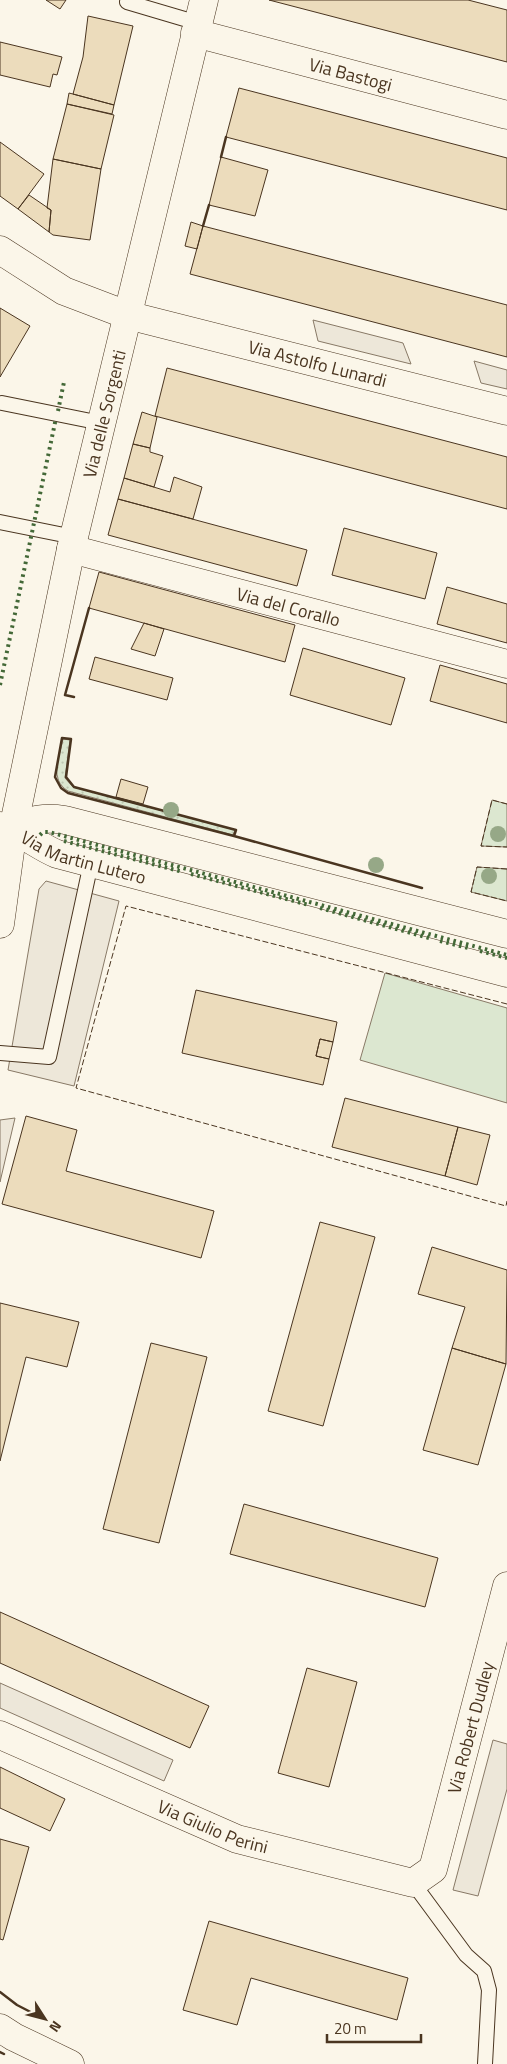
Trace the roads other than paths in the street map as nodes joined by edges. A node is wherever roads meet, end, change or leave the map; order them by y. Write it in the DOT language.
graph roads {
  1 [pos="127,2"];
  2 [pos="199,19"];
  3 [pos="507,115"];
  4 [pos="0,250"];
  5 [pos="127,315"];
  6 [pos="2,403"];
  7 [pos="507,411"];
  8 [pos="100,424"];
  9 [pos="0,522"];
  10 [pos="73,543"];
  11 [pos="507,664"];
  12 [pos="6,827"];
  13 [pos="91,863"];
  14 [pos="0,924"];
  15 [pos="507,934"];
  16 [pos="507,973"];
  17 [pos="0,1053"];
  18 [pos="507,1586"];
  19 [pos="0,1735"];
  20 [pos="423,1876"];
  21 [pos="0,2028"];
  22 [pos="70,2064"];
  23 [pos="485,2064"];
  1 -- 2 [label="lane"];
  2 -- 3 [label="street, Via Bastogi"];
  2 -- 5 [label="street, Via delle Sorgenti"];
  4 -- 5 [label="street, Via Astolfo Lunardi"];
  5 -- 7 [label="street, Via Astolfo Lunardi"];
  5 -- 8 [label="street, Via delle Sorgenti"];
  6 -- 8 [label="lane"];
  8 -- 10 [label="street, Via delle Sorgenti"];
  9 -- 10 [label="lane"];
  10 -- 11 [label="street, Via del Corallo"];
  10 -- 12 [label="street, Via delle Sorgenti"];
  12 -- 13 [label="street, Via Martin Lutero"];
  12 -- 14 [label="street, Via delle Sorgenti"];
  12 -- 15 [label="street, Via Martin Lutero"];
  13 -- 16 [label="street, Via Martin Lutero"];
  13 -- 17 [label="lane"];
  18 -- 20 [label="street, Via Robert Dudley"];
  19 -- 20 [label="street, Via Giulio Perini"];
  20 -- 23 [label="lane"];
  21 -- 22 [label="street"];
}
